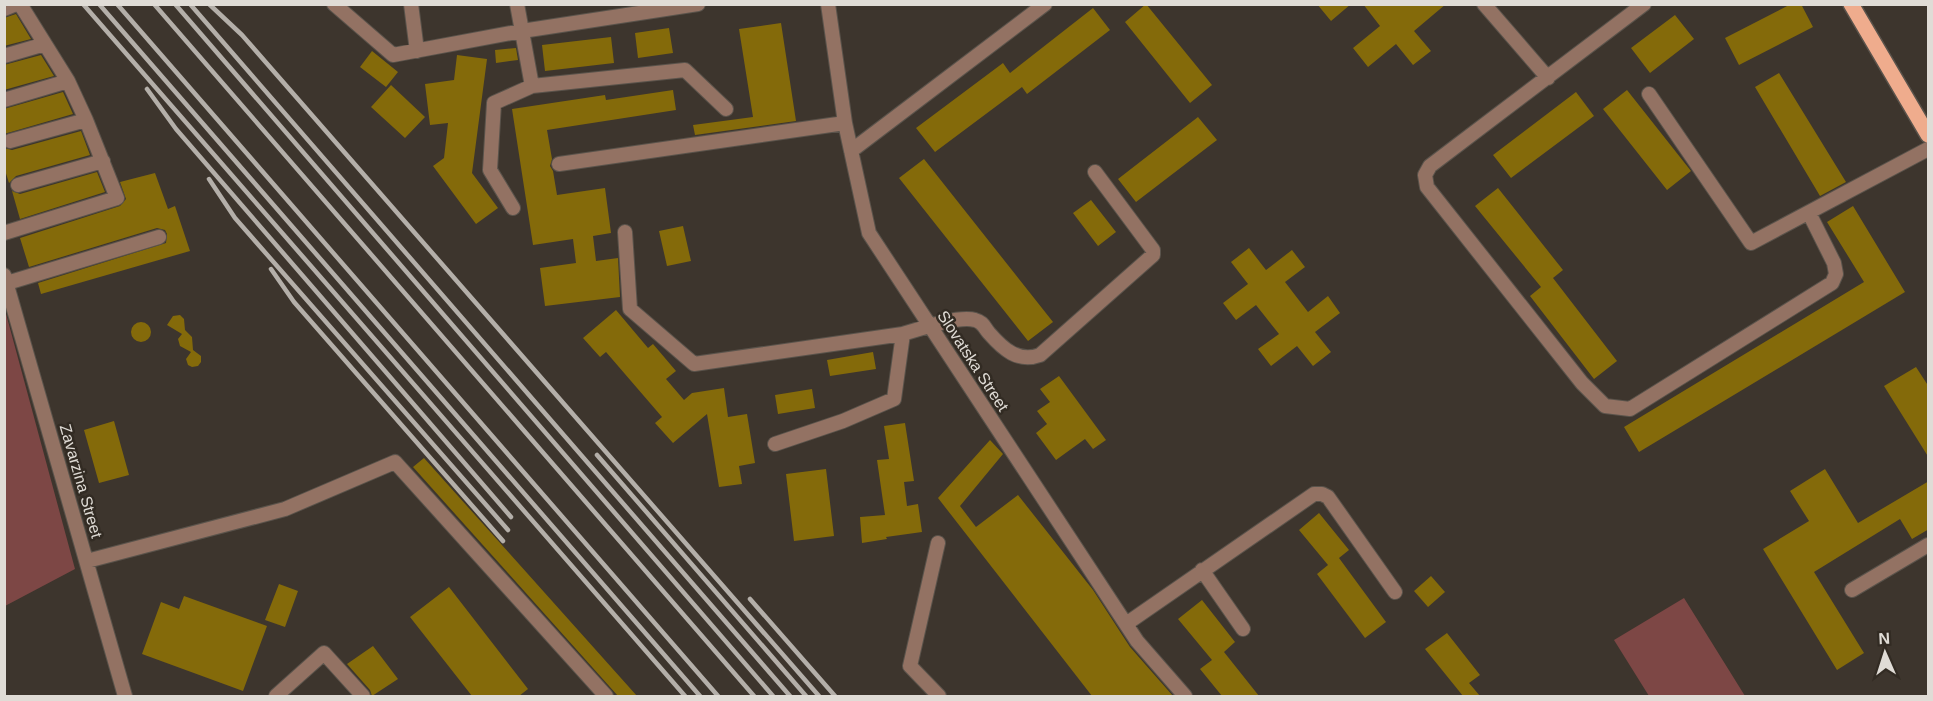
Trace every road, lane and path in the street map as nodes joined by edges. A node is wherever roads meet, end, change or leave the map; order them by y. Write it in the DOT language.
graph roads {
  1 [pos="18,4"];
  2 [pos="334,4"];
  3 [pos="411,4"];
  4 [pos="517,4"];
  5 [pos="698,4"];
  6 [pos="828,4"];
  7 [pos="1045,4"];
  8 [pos="1484,4"];
  9 [pos="1644,4"];
  10 [pos="1851,4"];
  11 [pos="4,9"];
  12 [pos="522,31"];
  13 [pos="45,44"];
  14 [pos="417,51"];
  15 [pos="4,56"];
  16 [pos="1548,78"];
  17 [pos="68,81"];
  18 [pos="532,86"];
  19 [pos="1650,94"];
  20 [pos="4,100"];
  21 [pos="726,109"];
  22 [pos="86,120"];
  23 [pos="845,123"];
  24 [pos="1929,135"];
  25 [pos="10,141"];
  26 [pos="1929,150"];
  27 [pos="851,151"];
  28 [pos="103,161"];
  29 [pos="559,164"];
  30 [pos="1095,172"];
  31 [pos="18,185"];
  32 [pos="513,208"];
  33 [pos="1809,213"];
  34 [pos="626,232"];
  35 [pos="4,233"];
  36 [pos="159,237"];
  37 [pos="6,279"];
  38 [pos="930,325"];
  39 [pos="903,334"];
  40 [pos="775,444"];
  41 [pos="938,543"];
  42 [pos="1929,545"];
  43 [pos="87,561"];
  44 [pos="1202,570"];
  45 [pos="1852,590"];
  46 [pos="1395,592"];
  47 [pos="1126,624"];
  48 [pos="1243,629"];
  49 [pos="125,696"];
  50 [pos="276,696"];
  51 [pos="363,696"];
  52 [pos="606,696"];
  53 [pos="939,696"];
  54 [pos="1185,696"];
  1 -- 11 [label="street"];
  1 -- 13 [label="street"];
  2 -- 14 [label="street"];
  3 -- 14 [label="street"];
  4 -- 12 [label="street"];
  5 -- 12 [label="street"];
  6 -- 23 [label="street, Slovatska Street"];
  7 -- 27 [label="street"];
  8 -- 16 [label="street"];
  9 -- 16 [label="street"];
  10 -- 24 [label="main road"];
  12 -- 14 [label="street"];
  12 -- 18 [label="street"];
  13 -- 15 [label="street"];
  13 -- 17 [label="street"];
  16 -- 33 [label="street"];
  17 -- 20 [label="street"];
  17 -- 22 [label="street"];
  18 -- 21 [label="street"];
  18 -- 32 [label="street"];
  19 -- 33 [label="street"];
  22 -- 25 [label="street"];
  22 -- 28 [label="street"];
  23 -- 27 [label="street, Slovatska Street"];
  23 -- 29 [label="street"];
  26 -- 33 [label="street"];
  27 -- 38 [label="street, Slovatska Street"];
  28 -- 31 [label="street"];
  28 -- 35 [label="street"];
  30 -- 38 [label="street"];
  34 -- 39 [label="street"];
  36 -- 37 [label="street"];
  37 -- 43 [label="street, Zavarzina Street"];
  38 -- 39 [label="street"];
  38 -- 47 [label="street, Slovatska Street"];
  39 -- 40 [label="street"];
  41 -- 53 [label="street"];
  42 -- 45 [label="street"];
  43 -- 49 [label="street, Zavarzina Street"];
  43 -- 52 [label="street"];
  44 -- 46 [label="street"];
  44 -- 47 [label="street"];
  44 -- 48 [label="street"];
  47 -- 54 [label="street, Slovatska Street"];
  50 -- 51 [label="street"];
}
